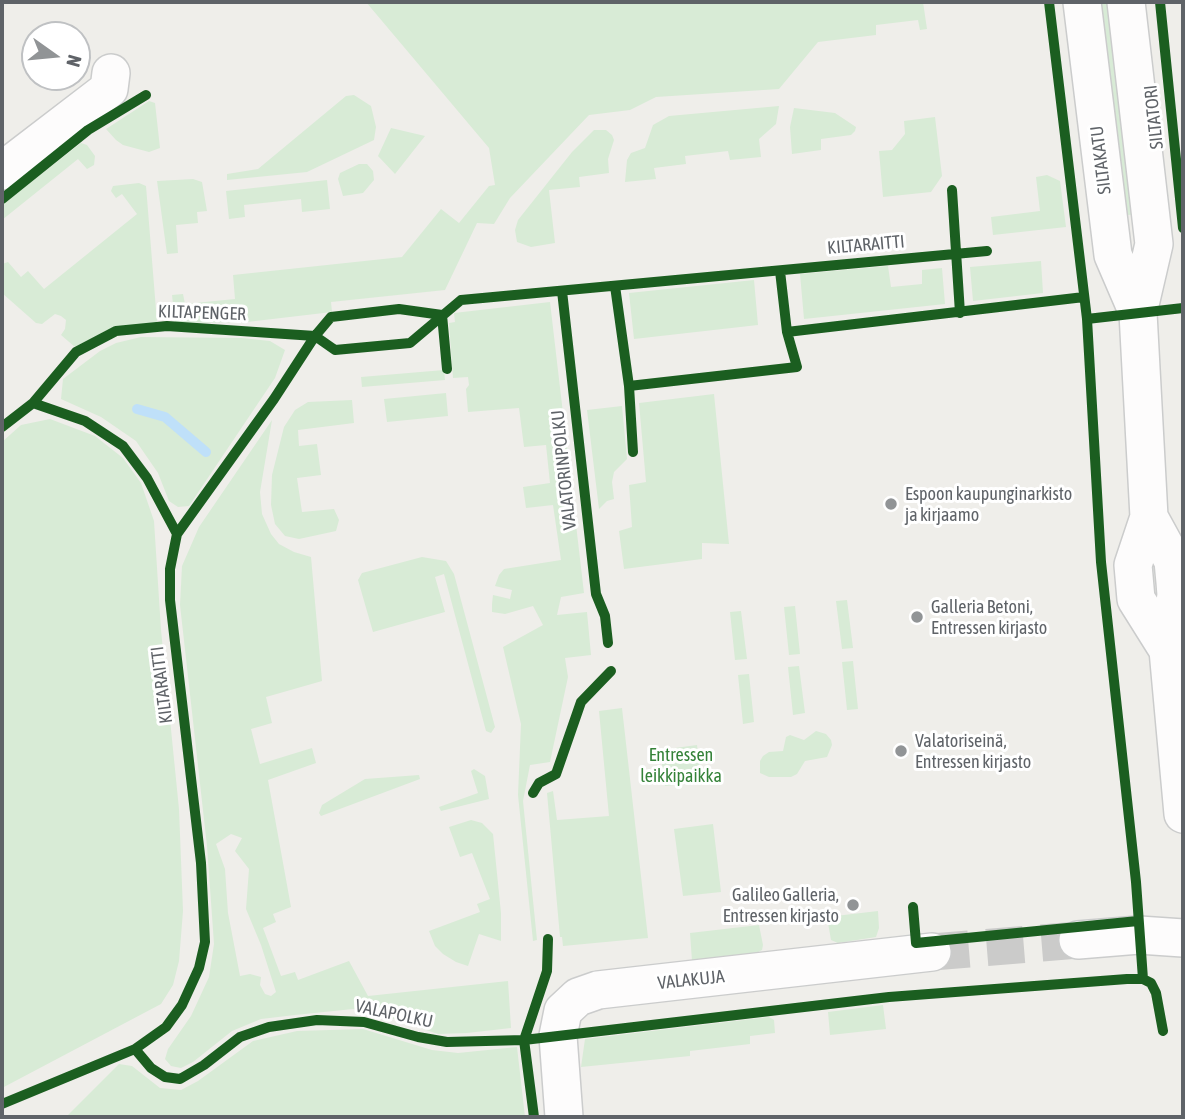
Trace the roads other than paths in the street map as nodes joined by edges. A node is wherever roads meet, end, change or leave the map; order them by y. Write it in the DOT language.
graph roads {
  1 [pos="1082,2"];
  2 [pos="1126,2"];
  3 [pos="111,73"];
  4 [pos="2,171"];
  5 [pos="1138,313"];
  6 [pos="1183,814"];
  7 [pos="1183,938"];
  8 [pos="1078,940"];
  9 [pos="932,952"];
  10 [pos="564,1117"];
  1 -- 5 [label="street, SILTAKATU"];
  2 -- 5 [label="street, SILTAKATU"];
  3 -- 4 [label="street"];
  5 -- 6 [label="street, SILTAKATU"];
  7 -- 8 [label="street"];
  9 -- 10 [label="street, VALAKUJA"];
}
